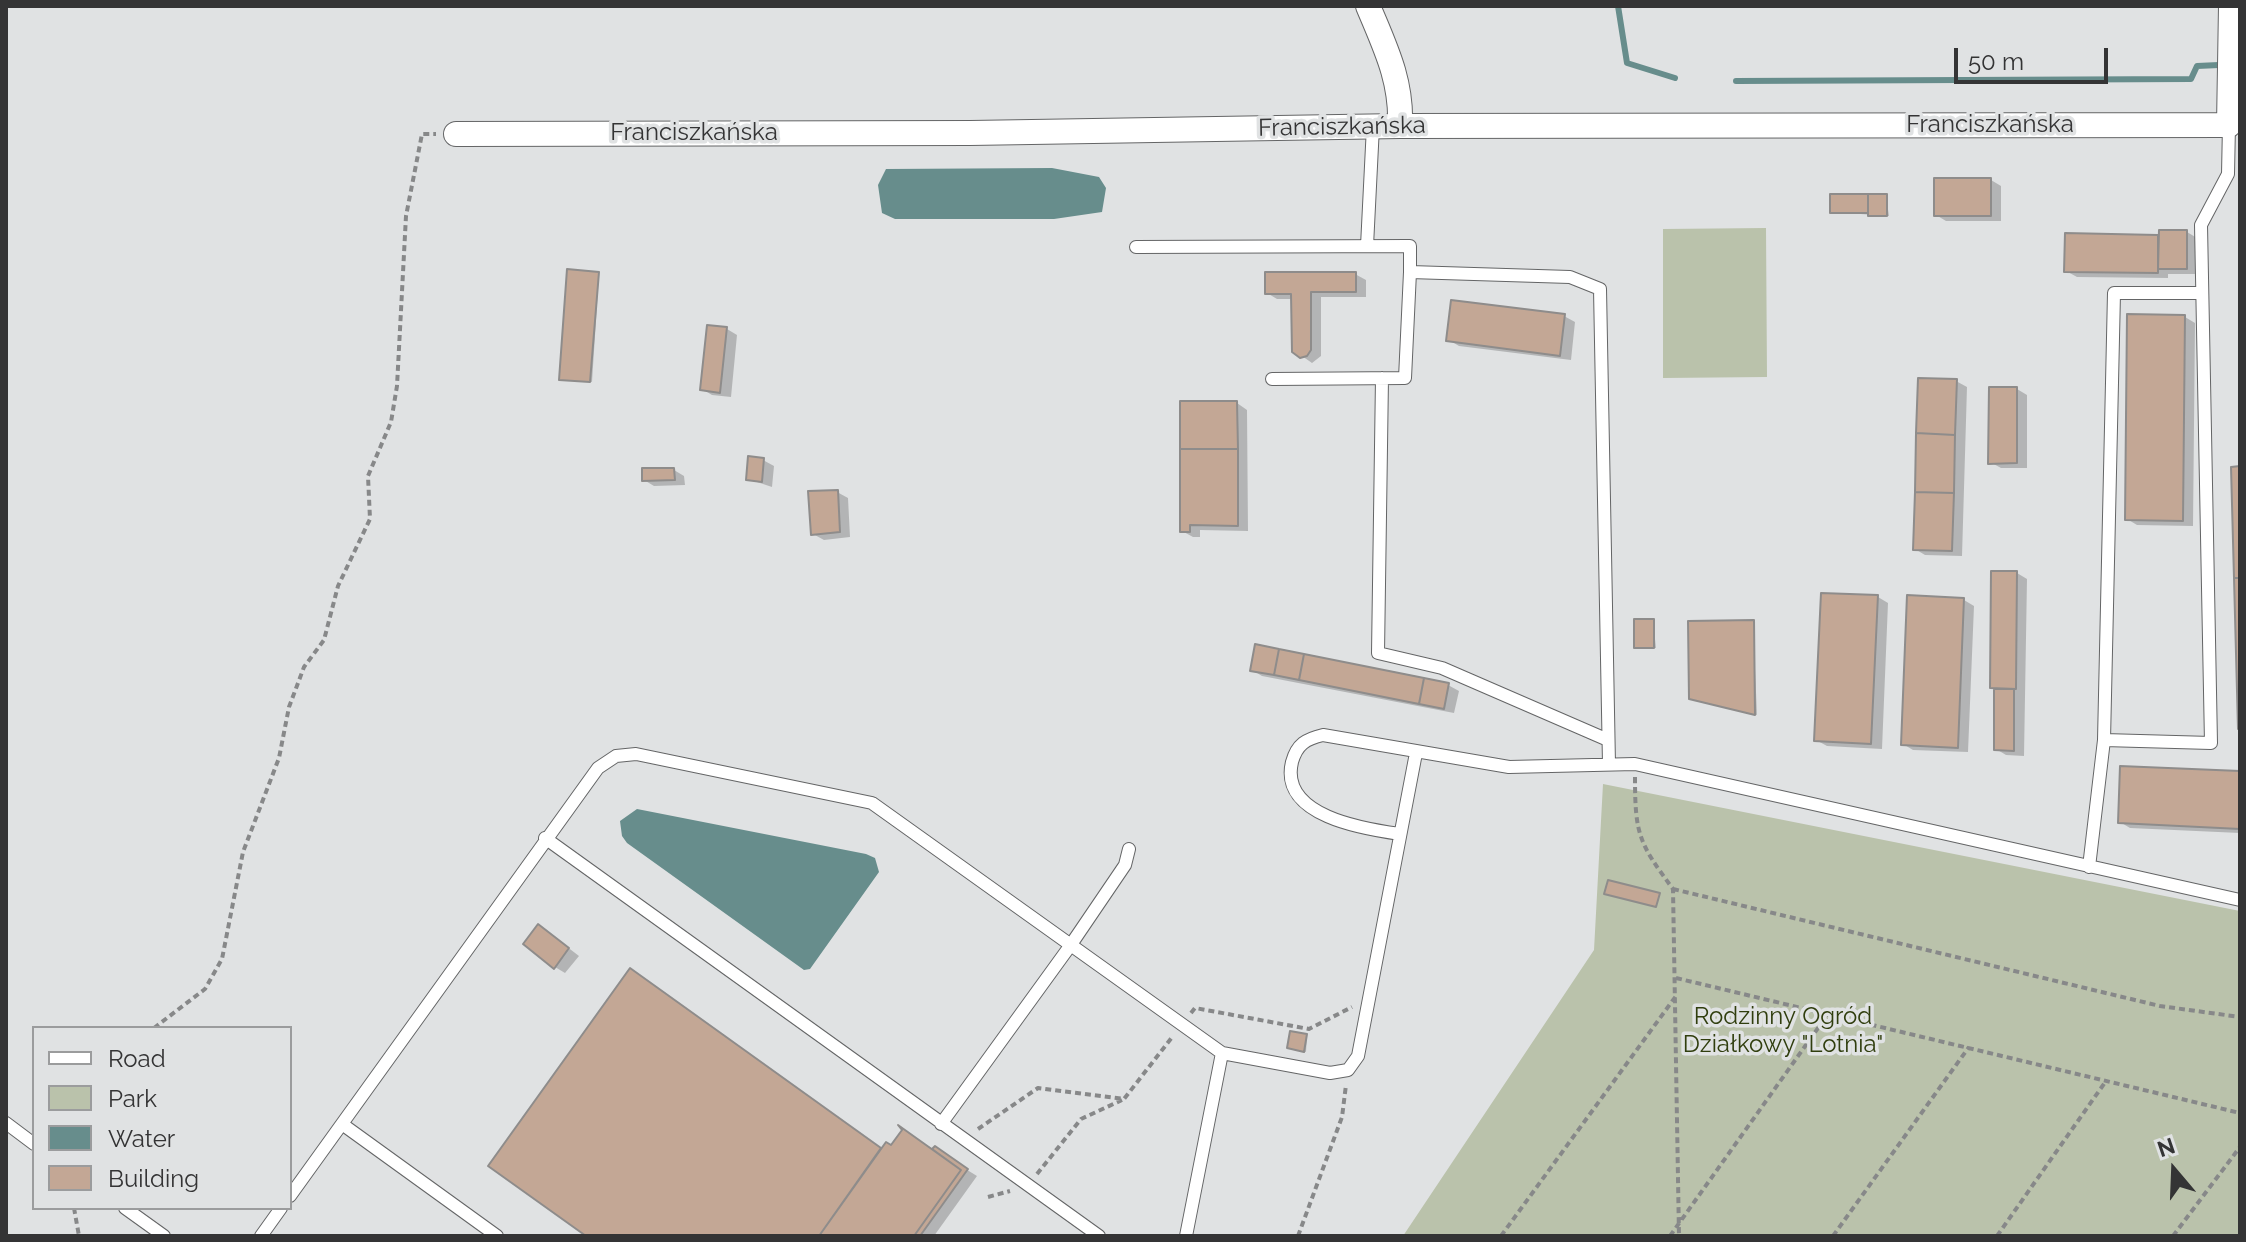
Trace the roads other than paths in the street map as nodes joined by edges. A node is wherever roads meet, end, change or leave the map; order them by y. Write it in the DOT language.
graph roads {
  1 [pos="1368,6"];
  2 [pos="2231,6"];
  3 [pos="2235,94"];
  4 [pos="2229,125"];
  5 [pos="1373,126"];
  6 [pos="1400,126"];
  7 [pos="456,134"];
  8 [pos="1367,246"];
  9 [pos="1136,247"];
  10 [pos="1410,272"];
  11 [pos="2202,293"];
  12 [pos="1382,378"];
  13 [pos="1272,379"];
  14 [pos="1608,740"];
  15 [pos="2104,740"];
  16 [pos="1416,753"];
  17 [pos="1609,764"];
  18 [pos="1400,834"];
  19 [pos="545,838"];
  20 [pos="1129,849"];
  21 [pos="2089,867"];
  22 [pos="2240,900"];
  23 [pos="1070,946"];
  24 [pos="1222,1053"];
  25 [pos="6,1123"];
  26 [pos="342,1124"];
  27 [pos="941,1124"];
  28 [pos="32,1142"];
  29 [pos="292,1193"];
  30 [pos="128,1210"];
  31 [pos="280,1210"];
  32 [pos="164,1236"];
  33 [pos="261,1236"];
  34 [pos="497,1236"];
  35 [pos="1099,1236"];
  36 [pos="1186,1236"];
  1 -- 6 [label="street"];
  2 -- 3 [label="street"];
  3 -- 4 [label="street"];
  4 -- 6 [label="street, Franciszkańska"];
  4 -- 11 [label="lane"];
  5 -- 6 [label="street, Franciszkańska"];
  5 -- 7 [label="street, Franciszkańska"];
  5 -- 8 [label="lane"];
  8 -- 9 [label="lane"];
  8 -- 10 [label="lane"];
  10 -- 12 [label="lane"];
  10 -- 14 [label="lane"];
  11 -- 15 [label="lane"];
  11 -- 15 [label="lane"];
  12 -- 13 [label="lane"];
  12 -- 14 [label="lane"];
  14 -- 17 [label="lane"];
  15 -- 21 [label="lane"];
  16 -- 17 [label="lane"];
  16 -- 18 [label="lane"];
  16 -- 18 [label="lane"];
  17 -- 21 [label="lane"];
  18 -- 24 [label="lane"];
  19 -- 23 [label="lane"];
  19 -- 26 [label="lane"];
  19 -- 27 [label="lane"];
  20 -- 23 [label="lane"];
  21 -- 22 [label="lane"];
  23 -- 24 [label="lane"];
  23 -- 27 [label="lane"];
  24 -- 36 [label="lane"];
  25 -- 28 [label="lane"];
  26 -- 29 [label="lane"];
  26 -- 34 [label="lane"];
  27 -- 35 [label="lane"];
  30 -- 32 [label="lane"];
  31 -- 33 [label="lane"];
}
